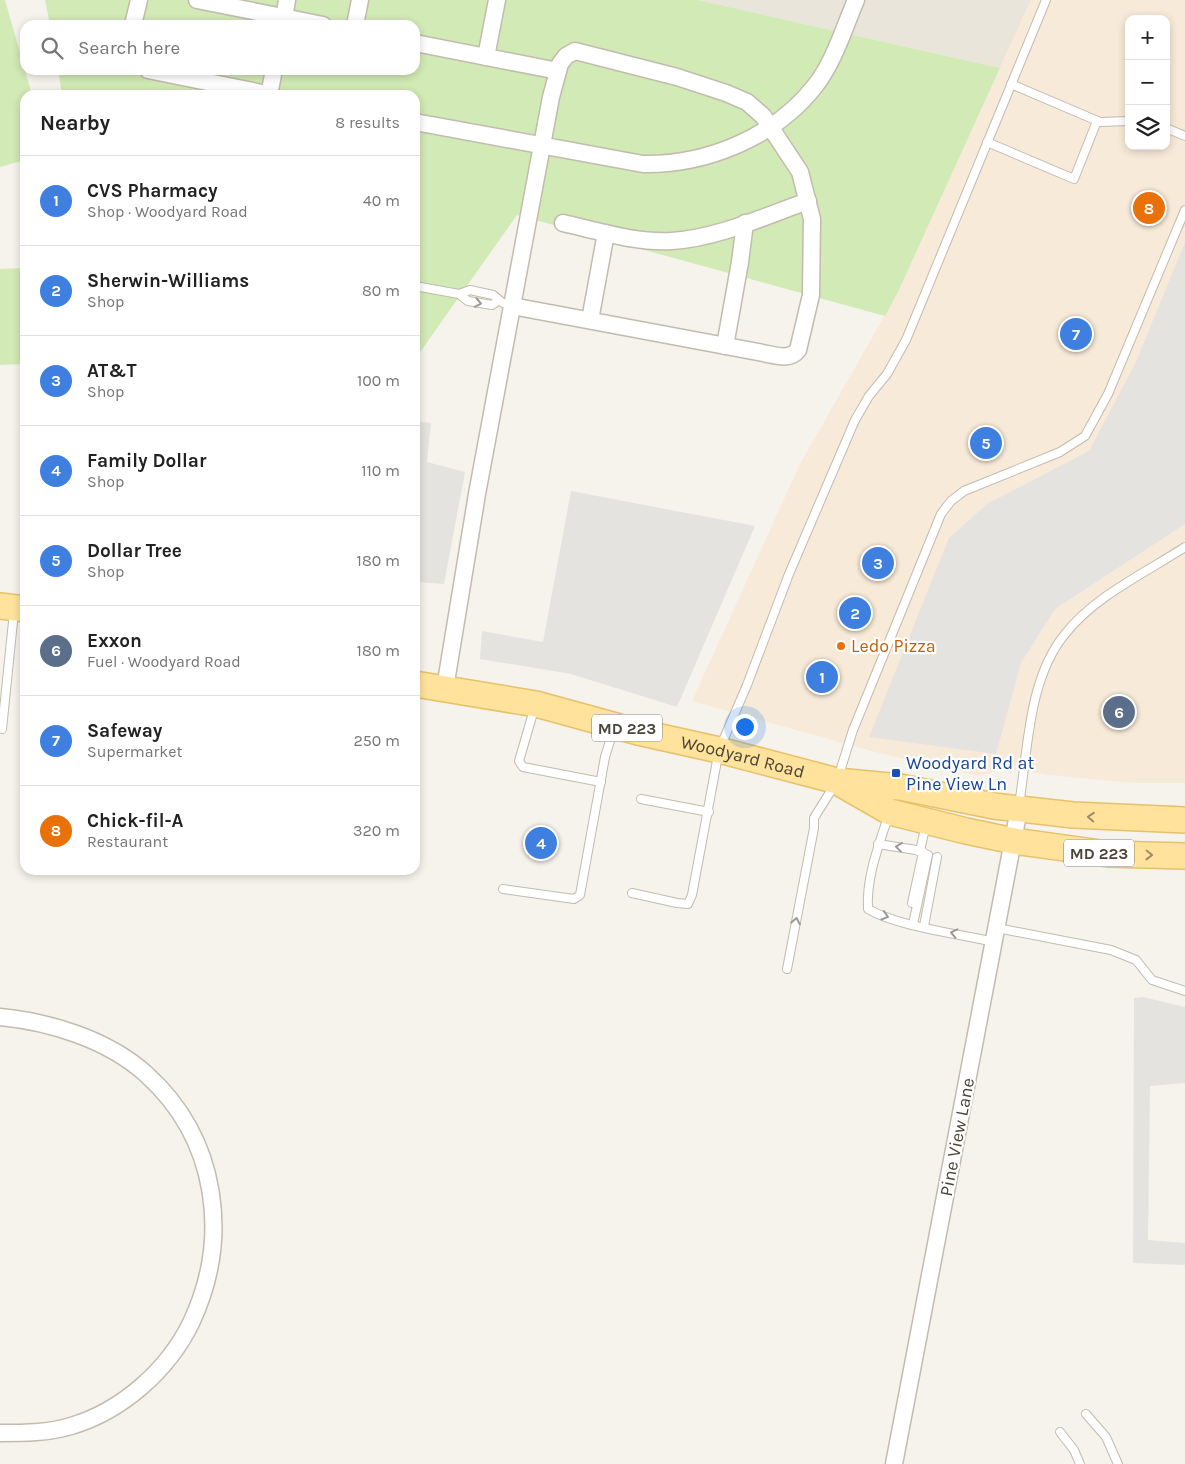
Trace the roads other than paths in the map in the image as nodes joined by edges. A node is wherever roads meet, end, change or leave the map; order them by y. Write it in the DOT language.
graph roads {
  1 [pos="139,0"];
  2 [pos="196,0"];
  3 [pos="287,0"];
  4 [pos="360,0"];
  5 [pos="497,0"];
  6 [pos="856,0"];
  7 [pos="1046,0"];
  8 [pos="214,2"];
  9 [pos="135,20"];
  10 [pos="280,20"];
  11 [pos="284,20"];
  12 [pos="356,20"];
  13 [pos="420,44"];
  14 [pos="486,57"];
  15 [pos="558,70"];
  16 [pos="172,75"];
  17 [pos="273,75"];
  18 [pos="1011,84"];
  19 [pos="246,90"];
  20 [pos="271,90"];
  21 [pos="1097,121"];
  22 [pos="1125,121"];
  23 [pos="420,123"];
  24 [pos="771,128"];
  25 [pos="1170,130"];
  26 [pos="1185,136"];
  27 [pos="987,142"];
  28 [pos="541,146"];
  29 [pos="808,202"];
  30 [pos="1185,210"];
  31 [pos="563,223"];
  32 [pos="745,223"];
  33 [pos="606,233"];
  34 [pos="420,287"];
  35 [pos="505,303"];
  36 [pos="590,320"];
  37 [pos="725,346"];
  38 [pos="1185,547"];
  39 [pos="13,607"];
  40 [pos="420,685"];
  41 [pos="445,688"];
  42 [pos="536,704"];
  43 [pos="615,724"];
  44 [pos="2,729"];
  45 [pos="719,750"];
  46 [pos="837,781"];
  47 [pos="601,782"];
  48 [pos="641,799"];
  49 [pos="1019,809"];
  50 [pos="709,812"];
  51 [pos="890,812"];
  52 [pos="1182,821"];
  53 [pos="927,822"];
  54 [pos="1014,841"];
  55 [pos="878,844"];
  56 [pos="921,852"];
  57 [pos="1185,856"];
  58 [pos="934,857"];
  59 [pos="503,889"];
  60 [pos="632,893"];
  61 [pos="916,924"];
  62 [pos="996,935"];
  63 [pos="787,969"];
  64 [pos="1185,990"];
  65 [pos="0,1017"];
  66 [pos="1086,1414"];
  67 [pos="1060,1432"];
  68 [pos="0,1433"];
  69 [pos="894,1464"];
  70 [pos="1080,1464"];
  71 [pos="1118,1464"];
  1 -- 9 [label="street"];
  2 -- 8 [label="street"];
  3 -- 11 [label="street"];
  4 -- 12 [label="street"];
  5 -- 14 [label="street"];
  6 -- 24 [label="street"];
  7 -- 18 [label="lane"];
  8 -- 10 [label="street"];
  13 -- 14 [label="street"];
  14 -- 15 [label="street"];
  15 -- 24 [label="street"];
  15 -- 28 [label="street"];
  16 -- 19 [label="street"];
  17 -- 20 [label="street"];
  18 -- 21 [label="lane"];
  18 -- 27 [label="lane"];
  21 -- 22 [label="lane"];
  21 -- 27 [label="lane"];
  23 -- 28 [label="street"];
  24 -- 28 [label="street"];
  24 -- 29 [label="street"];
  25 -- 26 [label="lane"];
  27 -- 45 [label="lane"];
  28 -- 35 [label="street"];
  29 -- 32 [label="street"];
  29 -- 37 [label="street"];
  30 -- 46 [label="lane"];
  31 -- 33 [label="street"];
  32 -- 33 [label="street"];
  32 -- 37 [label="street"];
  33 -- 36 [label="street"];
  34 -- 35 [label="lane"];
  35 -- 36 [label="street"];
  35 -- 41 [label="street"];
  36 -- 37 [label="street"];
  38 -- 49 [label="lane"];
  39 -- 44 [label="lane"];
  40 -- 41 [label="main road, Woodyard Road / MD 223"];
  41 -- 42 [label="main road, Woodyard Road / MD 223"];
  42 -- 43 [label="main road, Woodyard Road / MD 223"];
  42 -- 47 [label="lane"];
  43 -- 45 [label="main road, Woodyard Road / MD 223"];
  43 -- 47 [label="lane"];
  45 -- 46 [label="main road, Woodyard Road / MD 223"];
  45 -- 50 [label="lane"];
  46 -- 49 [label="main road, Woodyard Road / MD 223"];
  46 -- 51 [label="main road, Woodyard Road / MD 223"];
  63 -- 46 [label="lane, one-way"];
  47 -- 59 [label="lane"];
  48 -- 50 [label="lane"];
  52 -- 49 [label="main road, Woodyard Road / MD 223, one-way"];
  49 -- 54 [label="street, Pine View Lane"];
  50 -- 60 [label="lane"];
  51 -- 53 [label="main road, Woodyard Road / MD 223"];
  51 -- 55 [label="lane"];
  53 -- 54 [label="main road, Woodyard Road / MD 223"];
  53 -- 56 [label="lane"];
  54 -- 57 [label="main road, Woodyard Road / MD 223, one-way"];
  54 -- 62 [label="street, Pine View Lane"];
  56 -- 55 [label="lane, one-way"];
  55 -- 61 [label="lane, one-way"];
  56 -- 61 [label="lane"];
  58 -- 61 [label="lane"];
  62 -- 61 [label="lane, one-way"];
  62 -- 64 [label="lane"];
  62 -- 69 [label="street, Pine View Lane"];
  65 -- 68 [label="street"];
  66 -- 71 [label="lane"];
  67 -- 70 [label="lane"];
}
